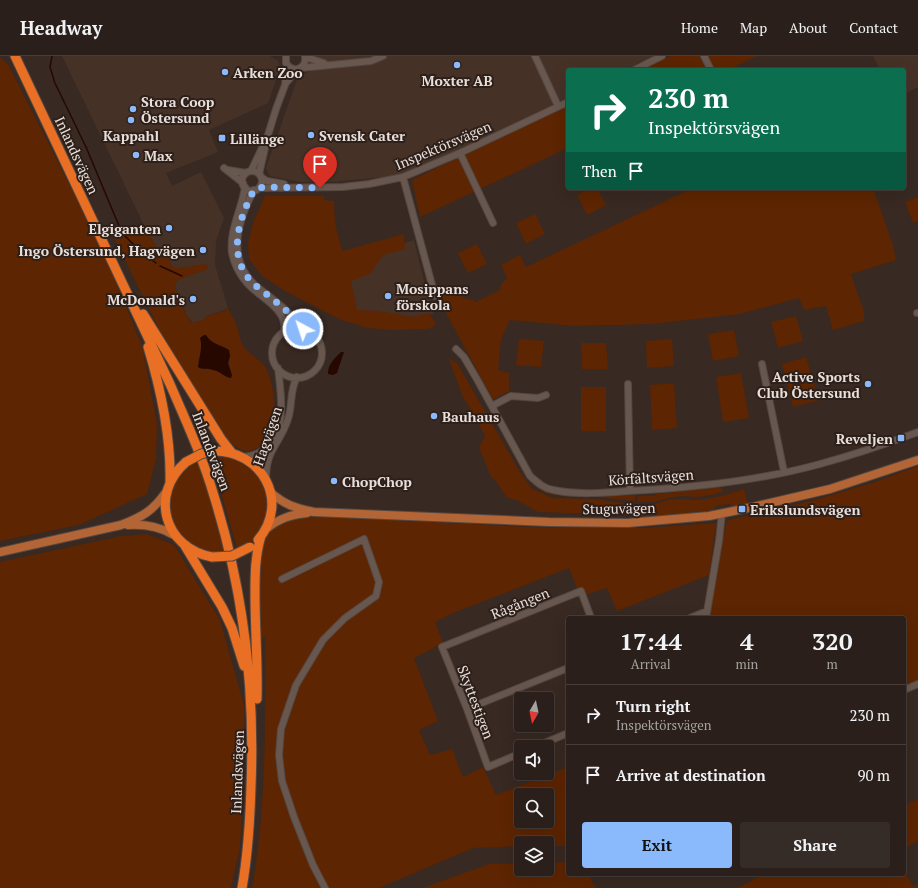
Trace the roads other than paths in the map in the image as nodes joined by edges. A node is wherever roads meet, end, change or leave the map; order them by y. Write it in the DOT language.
graph roads {
  1 [pos="15,56"];
  2 [pos="19,56"];
  3 [pos="279,56"];
  4 [pos="305,56"];
  5 [pos="383,56"];
  6 [pos="535,56"];
  7 [pos="662,56"];
  8 [pos="704,56"];
  9 [pos="286,61"];
  10 [pos="330,64"];
  11 [pos="300,68"];
  12 [pos="638,68"];
  13 [pos="710,68"];
  14 [pos="285,84"];
  15 [pos="566,103"];
  16 [pos="558,106"];
  17 [pos="268,135"];
  18 [pos="460,153"];
  19 [pos="249,172"];
  20 [pos="260,176"];
  21 [pos="403,177"];
  22 [pos="244,185"];
  23 [pos="297,187"];
  24 [pos="256,189"];
  25 [pos="493,223"];
  26 [pos="435,296"];
  27 [pos="135,305"];
  28 [pos="303,329"];
  29 [pos="284,332"];
  30 [pos="456,348"];
  31 [pos="762,364"];
  32 [pos="278,368"];
  33 [pos="297,377"];
  34 [pos="628,384"];
  35 [pos="546,395"];
  36 [pos="492,406"];
  37 [pos="918,432"];
  38 [pos="232,453"];
  39 [pos="243,457"];
  40 [pos="918,460"];
  41 [pos="784,472"];
  42 [pos="266,480"];
  43 [pos="170,481"];
  44 [pos="630,491"];
  45 [pos="166,492"];
  46 [pos="270,492"];
  47 [pos="314,512"];
  48 [pos="722,513"];
  49 [pos="121,525"];
  50 [pos="264,533"];
  51 [pos="174,535"];
  52 [pos="185,546"];
  53 [pos="0,552"];
  54 [pos="282,580"];
  55 [pos="706,615"];
  56 [pos="591,616"];
  57 [pos="442,647"];
  58 [pos="566,669"];
  59 [pos="918,684"];
  60 [pos="906,689"];
  61 [pos="467,709"];
  62 [pos="252,711"];
  63 [pos="256,723"];
  64 [pos="566,734"];
  65 [pos="552,740"];
  66 [pos="514,756"];
  67 [pos="242,888"];
  68 [pos="248,888"];
  69 [pos="325,888"];
  1 -- 27 [label="highway, Inlandsvägen"];
  2 -- 27 [label="highway, Inlandsvägen"];
  3 -- 9 [label="street"];
  4 -- 10 [label="street"];
  4 -- 11 [label="street"];
  5 -- 10 [label="street"];
  6 -- 16 [label="street"];
  7 -- 12 [label="street"];
  8 -- 13 [label="street"];
  9 -- 11 [label="street"];
  9 -- 14 [label="street"];
  10 -- 11 [label="street"];
  11 -- 14 [label="street"];
  14 -- 17 [label="street"];
  15 -- 16 [label="street, Inspektörsvägen"];
  16 -- 18 [label="street, Inspektörsvägen"];
  17 -- 19 [label="street"];
  17 -- 20 [label="street"];
  18 -- 21 [label="street, Inspektörsvägen"];
  18 -- 25 [label="street"];
  19 -- 20 [label="street"];
  19 -- 22 [label="street"];
  19 -- 22 [label="street"];
  20 -- 23 [label="street, Inspektörsvägen"];
  20 -- 24 [label="street"];
  21 -- 23 [label="street, Inspektörsvägen"];
  21 -- 26 [label="street"];
  22 -- 24 [label="street"];
  22 -- 29 [label="street"];
  23 -- 24 [label="street, Inspektörsvägen"];
  24 -- 28 [label="street"];
  27 -- 38 [label="highway"];
  27 -- 43 [label="highway"];
  27 -- 62 [label="highway, Inlandsvägen"];
  27 -- 63 [label="highway, Inlandsvägen"];
  28 -- 29 [label="street"];
  28 -- 33 [label="street"];
  29 -- 32 [label="street"];
  30 -- 36 [label="street, Körfältsvägen"];
  31 -- 41 [label="street"];
  32 -- 33 [label="street"];
  32 -- 39 [label="street, Hagvägen"];
  33 -- 42 [label="street, Hagvägen"];
  34 -- 44 [label="street"];
  35 -- 36 [label="street"];
  36 -- 44 [label="street, Körfältsvägen"];
  37 -- 41 [label="street, Körfältsvägen"];
  38 -- 39 [label="highway"];
  38 -- 43 [label="highway, bridge"];
  39 -- 42 [label="highway"];
  40 -- 48 [label="main road, Stuguvägen"];
  41 -- 44 [label="street, Körfältsvägen"];
  42 -- 46 [label="highway"];
  43 -- 45 [label="highway"];
  45 -- 49 [label="main road"];
  45 -- 51 [label="highway"];
  46 -- 47 [label="main road, Stuguvägen"];
  46 -- 50 [label="highway"];
  47 -- 48 [label="main road, Stuguvägen"];
  47 -- 50 [label="main road, Stuguvägen"];
  48 -- 55 [label="street"];
  49 -- 51 [label="main road"];
  49 -- 53 [label="main road"];
  50 -- 52 [label="highway, bridge"];
  50 -- 63 [label="highway"];
  51 -- 52 [label="highway"];
  52 -- 62 [label="highway"];
  54 -- 69 [label="street"];
  56 -- 57 [label="street, Rågången"];
  57 -- 61 [label="street, Skyttestigen"];
  58 -- 61 [label="street"];
  59 -- 60 [label="street"];
  61 -- 66 [label="street, Skyttestigen"];
  62 -- 67 [label="highway, Inlandsvägen"];
  63 -- 68 [label="highway, Inlandsvägen"];
  64 -- 65 [label="street"];
}
